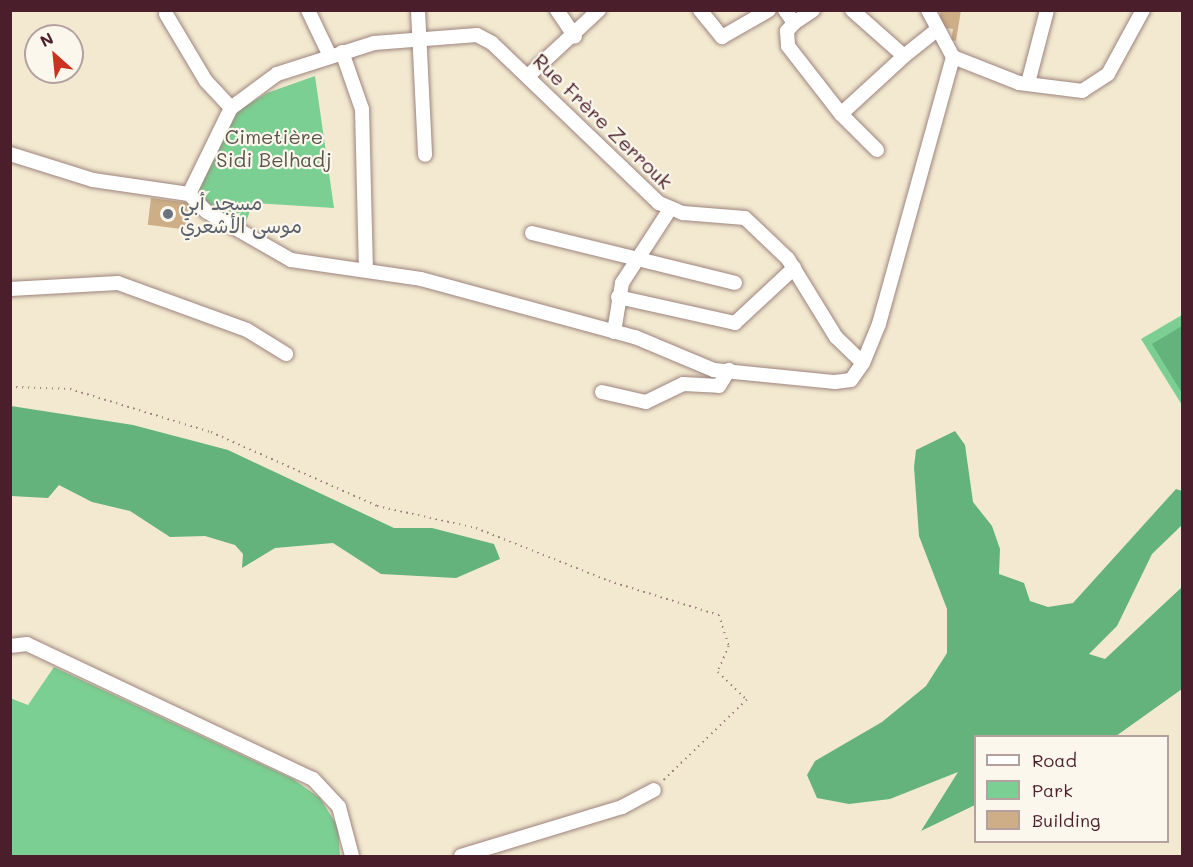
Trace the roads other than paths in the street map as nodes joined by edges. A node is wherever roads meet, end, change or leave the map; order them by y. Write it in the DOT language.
graph roads {
  1 [pos="308,10"];
  2 [pos="418,10"];
  3 [pos="557,10"];
  4 [pos="599,10"];
  5 [pos="700,10"];
  6 [pos="769,10"];
  7 [pos="785,10"];
  8 [pos="813,10"];
  9 [pos="852,10"];
  10 [pos="928,10"];
  11 [pos="1047,10"];
  12 [pos="1143,10"];
  13 [pos="166,14"];
  14 [pos="794,23"];
  15 [pos="938,29"];
  16 [pos="420,36"];
  17 [pos="575,37"];
  18 [pos="336,53"];
  19 [pos="904,56"];
  20 [pos="953,57"];
  21 [pos="528,76"];
  22 [pos="1028,83"];
  23 [pos="231,108"];
  24 [pos="841,114"];
  25 [pos="877,150"];
  26 [pos="10,154"];
  27 [pos="425,155"];
  28 [pos="189,194"];
  29 [pos="670,209"];
  30 [pos="532,232"];
  31 [pos="637,259"];
  32 [pos="794,268"];
  33 [pos="366,269"];
  34 [pos="735,283"];
  35 [pos="10,289"];
  36 [pos="618,297"];
  37 [pos="614,332"];
  38 [pos="286,354"];
  39 [pos="863,363"];
  40 [pos="729,370"];
  41 [pos="602,392"];
  42 [pos="10,646"];
  43 [pos="654,790"];
  44 [pos="352,856"];
  45 [pos="461,856"];
  1 -- 18 [label="street"];
  2 -- 16 [label="street"];
  3 -- 17 [label="street"];
  4 -- 17 [label="street"];
  5 -- 6 [label="street"];
  7 -- 14 [label="street"];
  8 -- 14 [label="street"];
  9 -- 19 [label="street"];
  10 -- 15 [label="street"];
  11 -- 22 [label="street"];
  12 -- 22 [label="street"];
  13 -- 23 [label="street"];
  14 -- 24 [label="street"];
  15 -- 19 [label="street"];
  15 -- 20 [label="street"];
  16 -- 18 [label="street, Rue Frère Zerrouk"];
  16 -- 21 [label="street, Rue Frère Zerrouk"];
  16 -- 27 [label="street"];
  17 -- 21 [label="street"];
  18 -- 23 [label="street, Rue Frère Zerrouk"];
  18 -- 33 [label="street"];
  19 -- 24 [label="street"];
  20 -- 22 [label="street"];
  20 -- 39 [label="street"];
  21 -- 29 [label="street, Rue Frère Zerrouk"];
  23 -- 28 [label="street, Rue Frère Zerrouk"];
  24 -- 25 [label="street"];
  26 -- 28 [label="street"];
  28 -- 33 [label="street"];
  29 -- 31 [label="street"];
  29 -- 32 [label="street, Rue Frère Zerrouk"];
  30 -- 31 [label="street"];
  31 -- 34 [label="street"];
  31 -- 36 [label="street"];
  32 -- 36 [label="street"];
  32 -- 39 [label="street, Rue Frère Zerrouk"];
  33 -- 37 [label="street"];
  35 -- 38 [label="street"];
  36 -- 37 [label="street"];
  37 -- 40 [label="street"];
  39 -- 40 [label="street"];
  40 -- 41 [label="street"];
  42 -- 44 [label="street"];
  43 -- 45 [label="street"];
}
